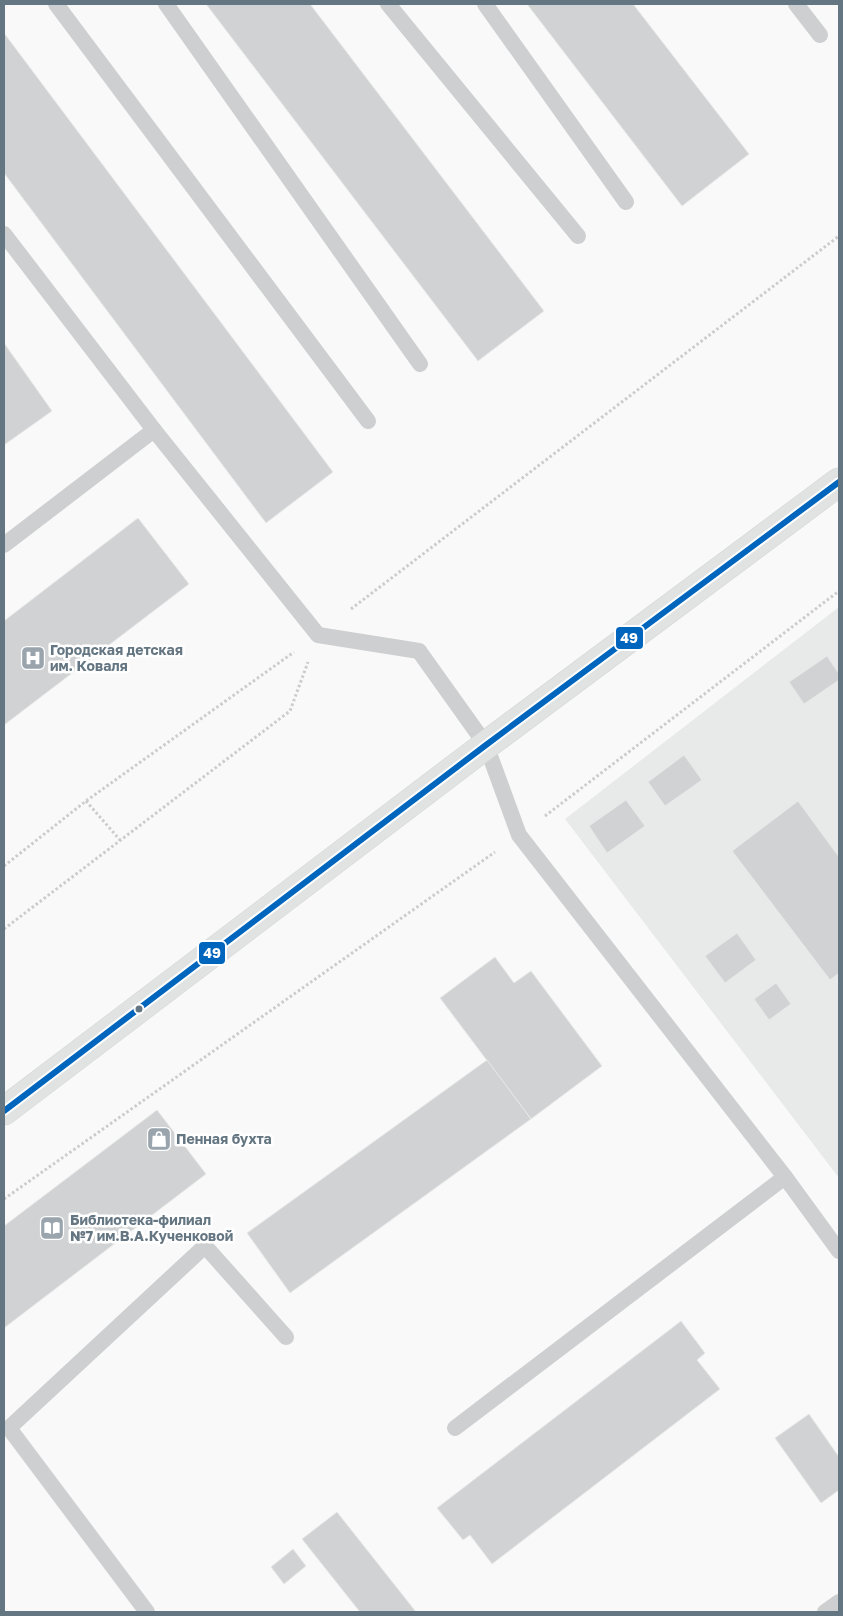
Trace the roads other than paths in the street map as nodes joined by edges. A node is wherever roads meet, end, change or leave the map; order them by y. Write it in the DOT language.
graph roads {
  1 [pos="56,4"];
  2 [pos="166,4"];
  3 [pos="388,4"];
  4 [pos="485,4"];
  5 [pos="796,4"];
  6 [pos="820,35"];
  7 [pos="626,202"];
  8 [pos="4,234"];
  9 [pos="578,236"];
  10 [pos="420,364"];
  11 [pos="368,422"];
  12 [pos="154,430"];
  13 [pos="839,482"];
  14 [pos="4,545"];
  15 [pos="486,745"];
  16 [pos="4,1110"];
  17 [pos="785,1177"];
  18 [pos="839,1251"];
  19 [pos="286,1337"];
  20 [pos="455,1428"];
  21 [pos="839,1602"];
  22 [pos="147,1612"];
  23 [pos="825,1612"];
  1 -- 11 [label="lane"];
  2 -- 10 [label="lane"];
  3 -- 9 [label="lane"];
  4 -- 7 [label="lane"];
  5 -- 6 [label="lane"];
  8 -- 12 [label="lane"];
  12 -- 14 [label="lane"];
  12 -- 15 [label="lane"];
  13 -- 15 [label="main road"];
  15 -- 16 [label="main road"];
  15 -- 17 [label="lane"];
  17 -- 18 [label="lane"];
  17 -- 20 [label="lane"];
  19 -- 22 [label="lane"];
  21 -- 23 [label="lane"];
}
